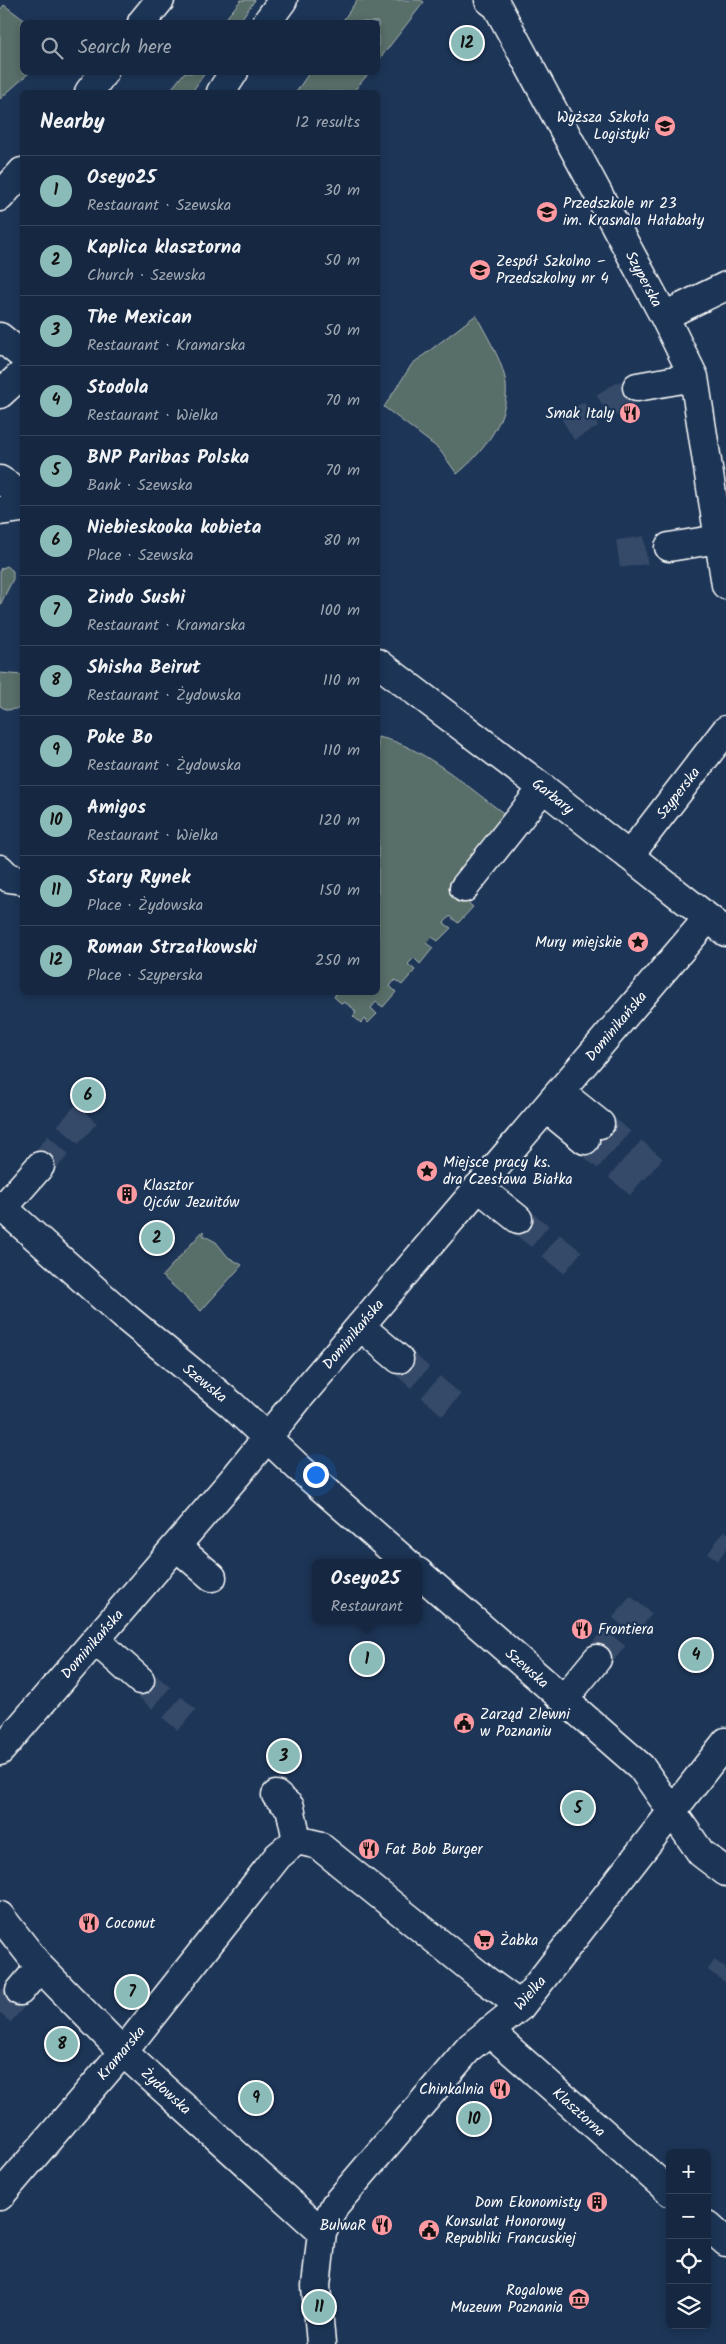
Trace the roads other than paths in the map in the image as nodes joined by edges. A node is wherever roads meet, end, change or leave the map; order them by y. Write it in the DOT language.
graph roads {
  1 [pos="160,0"];
  2 [pos="283,0"];
  3 [pos="489,0"];
  4 [pos="144,20"];
  5 [pos="268,20"];
  6 [pos="102,75"];
  7 [pos="232,75"];
  8 [pos="90,90"];
  9 [pos="222,90"];
  10 [pos="20,174"];
  11 [pos="0,197"];
  12 [pos="726,286"];
  13 [pos="664,316"];
  14 [pos="0,337"];
  15 [pos="20,353"];
  16 [pos="20,376"];
  17 [pos="694,377"];
  18 [pos="638,387"];
  19 [pos="0,394"];
  20 [pos="0,480"];
  21 [pos="20,493"];
  22 [pos="20,508"];
  23 [pos="0,510"];
  24 [pos="719,539"];
  25 [pos="669,547"];
  26 [pos="726,585"];
  27 [pos="380,665"];
  28 [pos="726,730"];
  29 [pos="543,788"];
  30 [pos="629,856"];
  31 [pos="0,869"];
  32 [pos="20,880"];
  33 [pos="464,888"];
  34 [pos="717,925"];
  35 [pos="553,1100"];
  36 [pos="592,1132"];
  37 [pos="40,1166"];
  38 [pos="478,1188"];
  39 [pos="2,1206"];
  40 [pos="518,1219"];
  41 [pos="360,1326"];
  42 [pos="399,1359"];
  43 [pos="266,1437"];
  44 [pos="176,1546"];
  45 [pos="403,1559"];
  46 [pos="422,1575"];
  47 [pos="212,1577"];
  48 [pos="95,1640"];
  49 [pos="597,1659"];
  50 [pos="140,1680"];
  51 [pos="564,1699"];
  52 [pos="726,1742"];
  53 [pos="0,1751"];
  54 [pos="287,1801"];
  55 [pos="673,1811"];
  56 [pos="297,1840"];
  57 [pos="726,1872"];
  58 [pos="0,1916"];
  59 [pos="40,1967"];
  60 [pos="20,1990"];
  61 [pos="522,2006"];
  62 [pos="489,2031"];
  63 [pos="123,2052"];
  64 [pos="0,2196"];
  65 [pos="664,2196"];
  66 [pos="711,2229"];
  67 [pos="322,2232"];
  68 [pos="726,2242"];
  69 [pos="321,2344"];
  1 -- 4 [label="street"];
  2 -- 5 [label="street"];
  3 -- 13 [label="street, Szyperska"];
  6 -- 8 [label="street"];
  7 -- 9 [label="street"];
  10 -- 11 [label="street"];
  12 -- 13 [label="street"];
  13 -- 17 [label="street, Szyperska"];
  14 -- 15 [label="street"];
  16 -- 19 [label="street"];
  17 -- 18 [label="street"];
  17 -- 24 [label="street, Szyperska"];
  20 -- 21 [label="street"];
  22 -- 23 [label="street"];
  24 -- 25 [label="street"];
  24 -- 26 [label="street, Szyperska"];
  27 -- 29 [label="street, Garbary"];
  28 -- 30 [label="street, Szyperska"];
  29 -- 30 [label="street, Garbary"];
  29 -- 33 [label="street"];
  30 -- 34 [label="street, Garbary"];
  31 -- 32 [label="street"];
  34 -- 35 [label="street, Dominikańska"];
  35 -- 36 [label="street"];
  35 -- 38 [label="street, Dominikańska"];
  37 -- 39 [label="street"];
  38 -- 40 [label="street"];
  38 -- 41 [label="street, Dominikańska"];
  39 -- 43 [label="street, Szewska"];
  41 -- 42 [label="street"];
  41 -- 43 [label="street, Dominikańska"];
  43 -- 44 [label="street, Dominikańska"];
  43 -- 45 [label="street, Szewska"];
  44 -- 47 [label="street"];
  44 -- 48 [label="street, Dominikańska"];
  46 -- 51 [label="street, Szewska"];
  48 -- 50 [label="street"];
  48 -- 53 [label="street, Dominikańska"];
  49 -- 51 [label="street"];
  51 -- 55 [label="street, Szewska"];
  52 -- 55 [label="street, Wielka"];
  54 -- 56 [label="street"];
  55 -- 57 [label="street, Szewska"];
  55 -- 61 [label="street, Wielka"];
  56 -- 61 [label="street"];
  56 -- 63 [label="street, Kramarska"];
  58 -- 59 [label="street, Żydowska"];
  59 -- 60 [label="street"];
  59 -- 63 [label="street, Żydowska"];
  61 -- 62 [label="street, Wielka"];
  62 -- 65 [label="street, Klasztorna"];
  62 -- 67 [label="street, Wielka"];
  63 -- 64 [label="street, Kramarska"];
  63 -- 67 [label="street, Żydowska"];
  66 -- 68 [label="street"];
  67 -- 69 [label="street, Wielka"];
}
